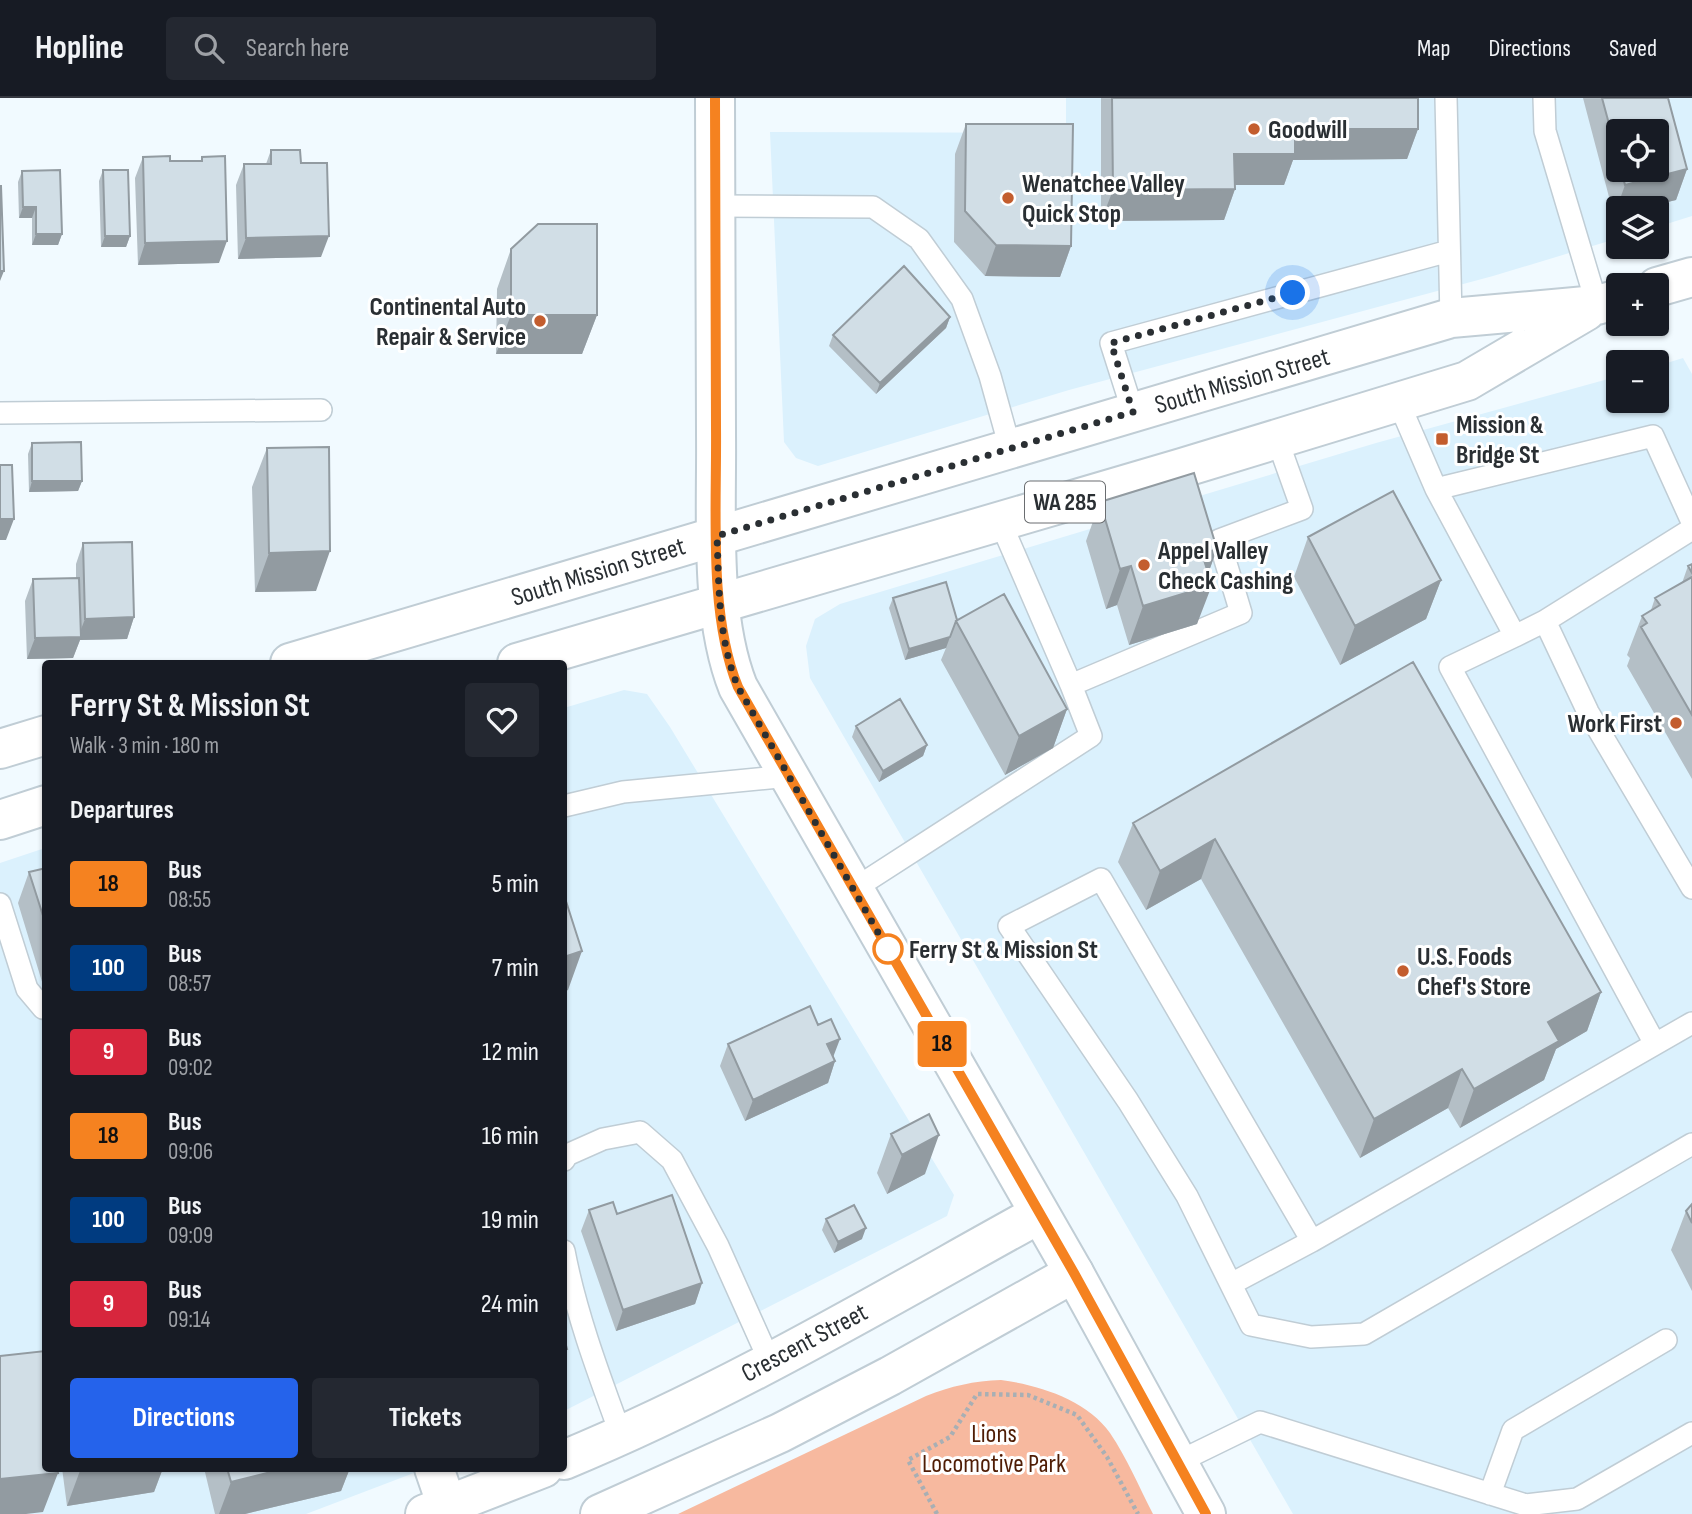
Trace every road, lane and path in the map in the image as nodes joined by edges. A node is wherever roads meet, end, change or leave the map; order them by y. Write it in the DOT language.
graph roads {
  1 [pos="715,98"];
  2 [pos="1446,98"];
  3 [pos="1544,98"];
  4 [pos="715,206"];
  5 [pos="1449,251"];
  6 [pos="1692,277"];
  7 [pos="1669,284"];
  8 [pos="1606,297"];
  9 [pos="1606,302"];
  10 [pos="1606,303"];
  11 [pos="1451,318"];
  12 [pos="1398,401"];
  13 [pos="321,410"];
  14 [pos="1133,412"];
  15 [pos="0,413"];
  16 [pos="1277,439"];
  17 [pos="1010,448"];
  18 [pos="1436,489"];
  19 [pos="1000,521"];
  20 [pos="1692,522"];
  21 [pos="1692,529"];
  22 [pos="717,536"];
  23 [pos="720,605"];
  24 [pos="1545,621"];
  25 [pos="1515,636"];
  26 [pos="300,660"];
  27 [pos="528,660"];
  28 [pos="1071,685"];
  29 [pos="42,736"];
  30 [pos="0,749"];
  31 [pos="789,776"];
  32 [pos="567,802"];
  33 [pos="42,806"];
  34 [pos="0,820"];
  35 [pos="1692,888"];
  36 [pos="853,889"];
  37 [pos="0,904"];
  38 [pos="42,1007"];
  39 [pos="1692,1023"];
  40 [pos="1655,1044"];
  41 [pos="1692,1144"];
  42 [pos="567,1156"];
  43 [pos="1039,1214"];
  44 [pos="1312,1241"];
  45 [pos="567,1266"];
  46 [pos="1074,1273"];
  47 [pos="1231,1284"];
  48 [pos="1666,1340"];
  49 [pos="785,1354"];
  50 [pos="1692,1433"];
  51 [pos="621,1435"];
  52 [pos="567,1459"];
  53 [pos="1178,1462"];
  54 [pos="434,1472"];
  55 [pos="533,1472"];
  56 [pos="1490,1494"];
  57 [pos="436,1510"];
  58 [pos="600,1514"];
  59 [pos="937,1514"];
  60 [pos="1139,1514"];
  61 [pos="1206,1514"];
  1 -- 4 [label="main road"];
  2 -- 5 [label="lane"];
  3 -- 8 [label="lane"];
  4 -- 17 [label="lane"];
  4 -- 22 [label="main road"];
  5 -- 11 [label="lane"];
  5 -- 14 [label="lane"];
  6 -- 7 [label="main road"];
  9 -- 11 [label="main road, South Mission Street / WA 285"];
  10 -- 12 [label="main road, WA 285"];
  11 -- 14 [label="main road, South Mission Street / WA 285"];
  12 -- 16 [label="main road, WA 285"];
  12 -- 18 [label="lane"];
  13 -- 15 [label="lane"];
  14 -- 17 [label="main road, South Mission Street / WA 285"];
  16 -- 19 [label="main road, WA 285"];
  16 -- 28 [label="lane"];
  17 -- 22 [label="main road, South Mission Street / WA 285"];
  18 -- 20 [label="lane"];
  18 -- 25 [label="lane"];
  19 -- 23 [label="main road, WA 285"];
  19 -- 28 [label="lane"];
  21 -- 24 [label="lane"];
  22 -- 23 [label="main road"];
  22 -- 26 [label="main road, South Mission Street / WA 285"];
  23 -- 27 [label="main road, WA 285"];
  23 -- 31 [label="main road"];
  24 -- 25 [label="lane"];
  24 -- 35 [label="lane"];
  25 -- 40 [label="lane"];
  28 -- 36 [label="lane"];
  29 -- 30 [label="main road"];
  31 -- 32 [label="lane"];
  31 -- 36 [label="main road"];
  33 -- 34 [label="main road"];
  36 -- 43 [label="main road"];
  37 -- 38 [label="lane"];
  39 -- 40 [label="lane"];
  40 -- 44 [label="lane"];
  41 -- 47 [label="lane"];
  42 -- 49 [label="lane"];
  43 -- 46 [label="main road"];
  43 -- 49 [label="main road, Crescent Street"];
  44 -- 47 [label="lane"];
  44 -- 47 [label="lane"];
  45 -- 51 [label="lane"];
  46 -- 53 [label="main road"];
  46 -- 58 [label="main road"];
  48 -- 56 [label="lane"];
  49 -- 51 [label="main road, Crescent Street"];
  50 -- 56 [label="lane"];
  51 -- 52 [label="main road, Crescent Street"];
  53 -- 56 [label="lane"];
  53 -- 61 [label="main road"];
  54 -- 57 [label="main road"];
  55 -- 57 [label="main road"];
  59 -- 60 [label="path"];
}
